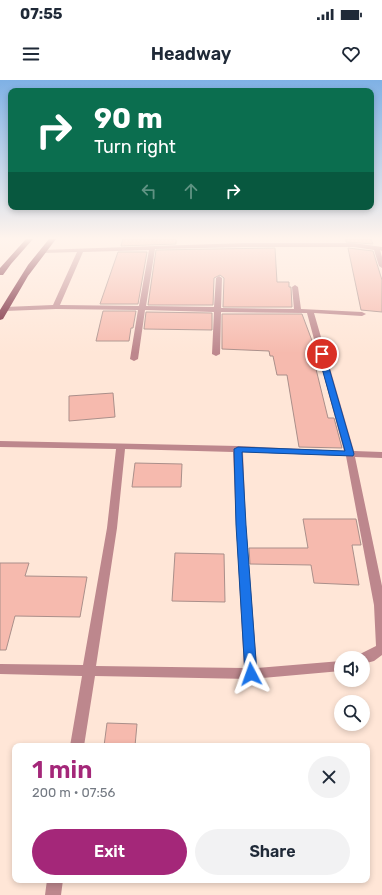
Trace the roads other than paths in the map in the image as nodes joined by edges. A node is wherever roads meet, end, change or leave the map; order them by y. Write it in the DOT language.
graph roads {
  1 [pos="24,277"];
  2 [pos="69,277"];
  3 [pos="148,277"];
  4 [pos="219,278"];
  5 [pos="295,287"];
  6 [pos="56,308"];
  7 [pos="5,309"];
  8 [pos="143,310"];
  9 [pos="218,311"];
  10 [pos="298,311"];
  11 [pos="310,311"];
  12 [pos="362,314"];
  13 [pos="0,318"];
  14 [pos="216,354"];
  15 [pos="134,359"];
  16 [pos="0,444"];
  17 [pos="121,447"];
  18 [pos="238,449"];
  19 [pos="350,454"];
  20 [pos="382,455"];
  21 [pos="370,656"];
  22 [pos="334,667"];
  23 [pos="0,669"];
  24 [pos="89,671"];
  25 [pos="251,674"];
  26 [pos="77,743"];
  27 [pos="55,883"];
  28 [pos="53,895"];
  1 -- 7 [label="highway"];
  2 -- 6 [label="street"];
  3 -- 8 [label="street"];
  4 -- 9 [label="street"];
  5 -- 10 [label="street"];
  6 -- 7 [label="street"];
  6 -- 8 [label="street"];
  7 -- 13 [label="highway"];
  8 -- 9 [label="street"];
  8 -- 15 [label="street"];
  9 -- 10 [label="street"];
  9 -- 14 [label="street"];
  10 -- 11 [label="street"];
  11 -- 12 [label="street"];
  11 -- 19 [label="street"];
  16 -- 17 [label="street"];
  17 -- 18 [label="street"];
  17 -- 24 [label="street"];
  18 -- 19 [label="street"];
  18 -- 25 [label="street"];
  19 -- 20 [label="street"];
  19 -- 21 [label="street"];
  22 -- 25 [label="street"];
  23 -- 24 [label="street"];
  24 -- 25 [label="street"];
  24 -- 26 [label="street"];
  27 -- 28 [label="street"];
}
